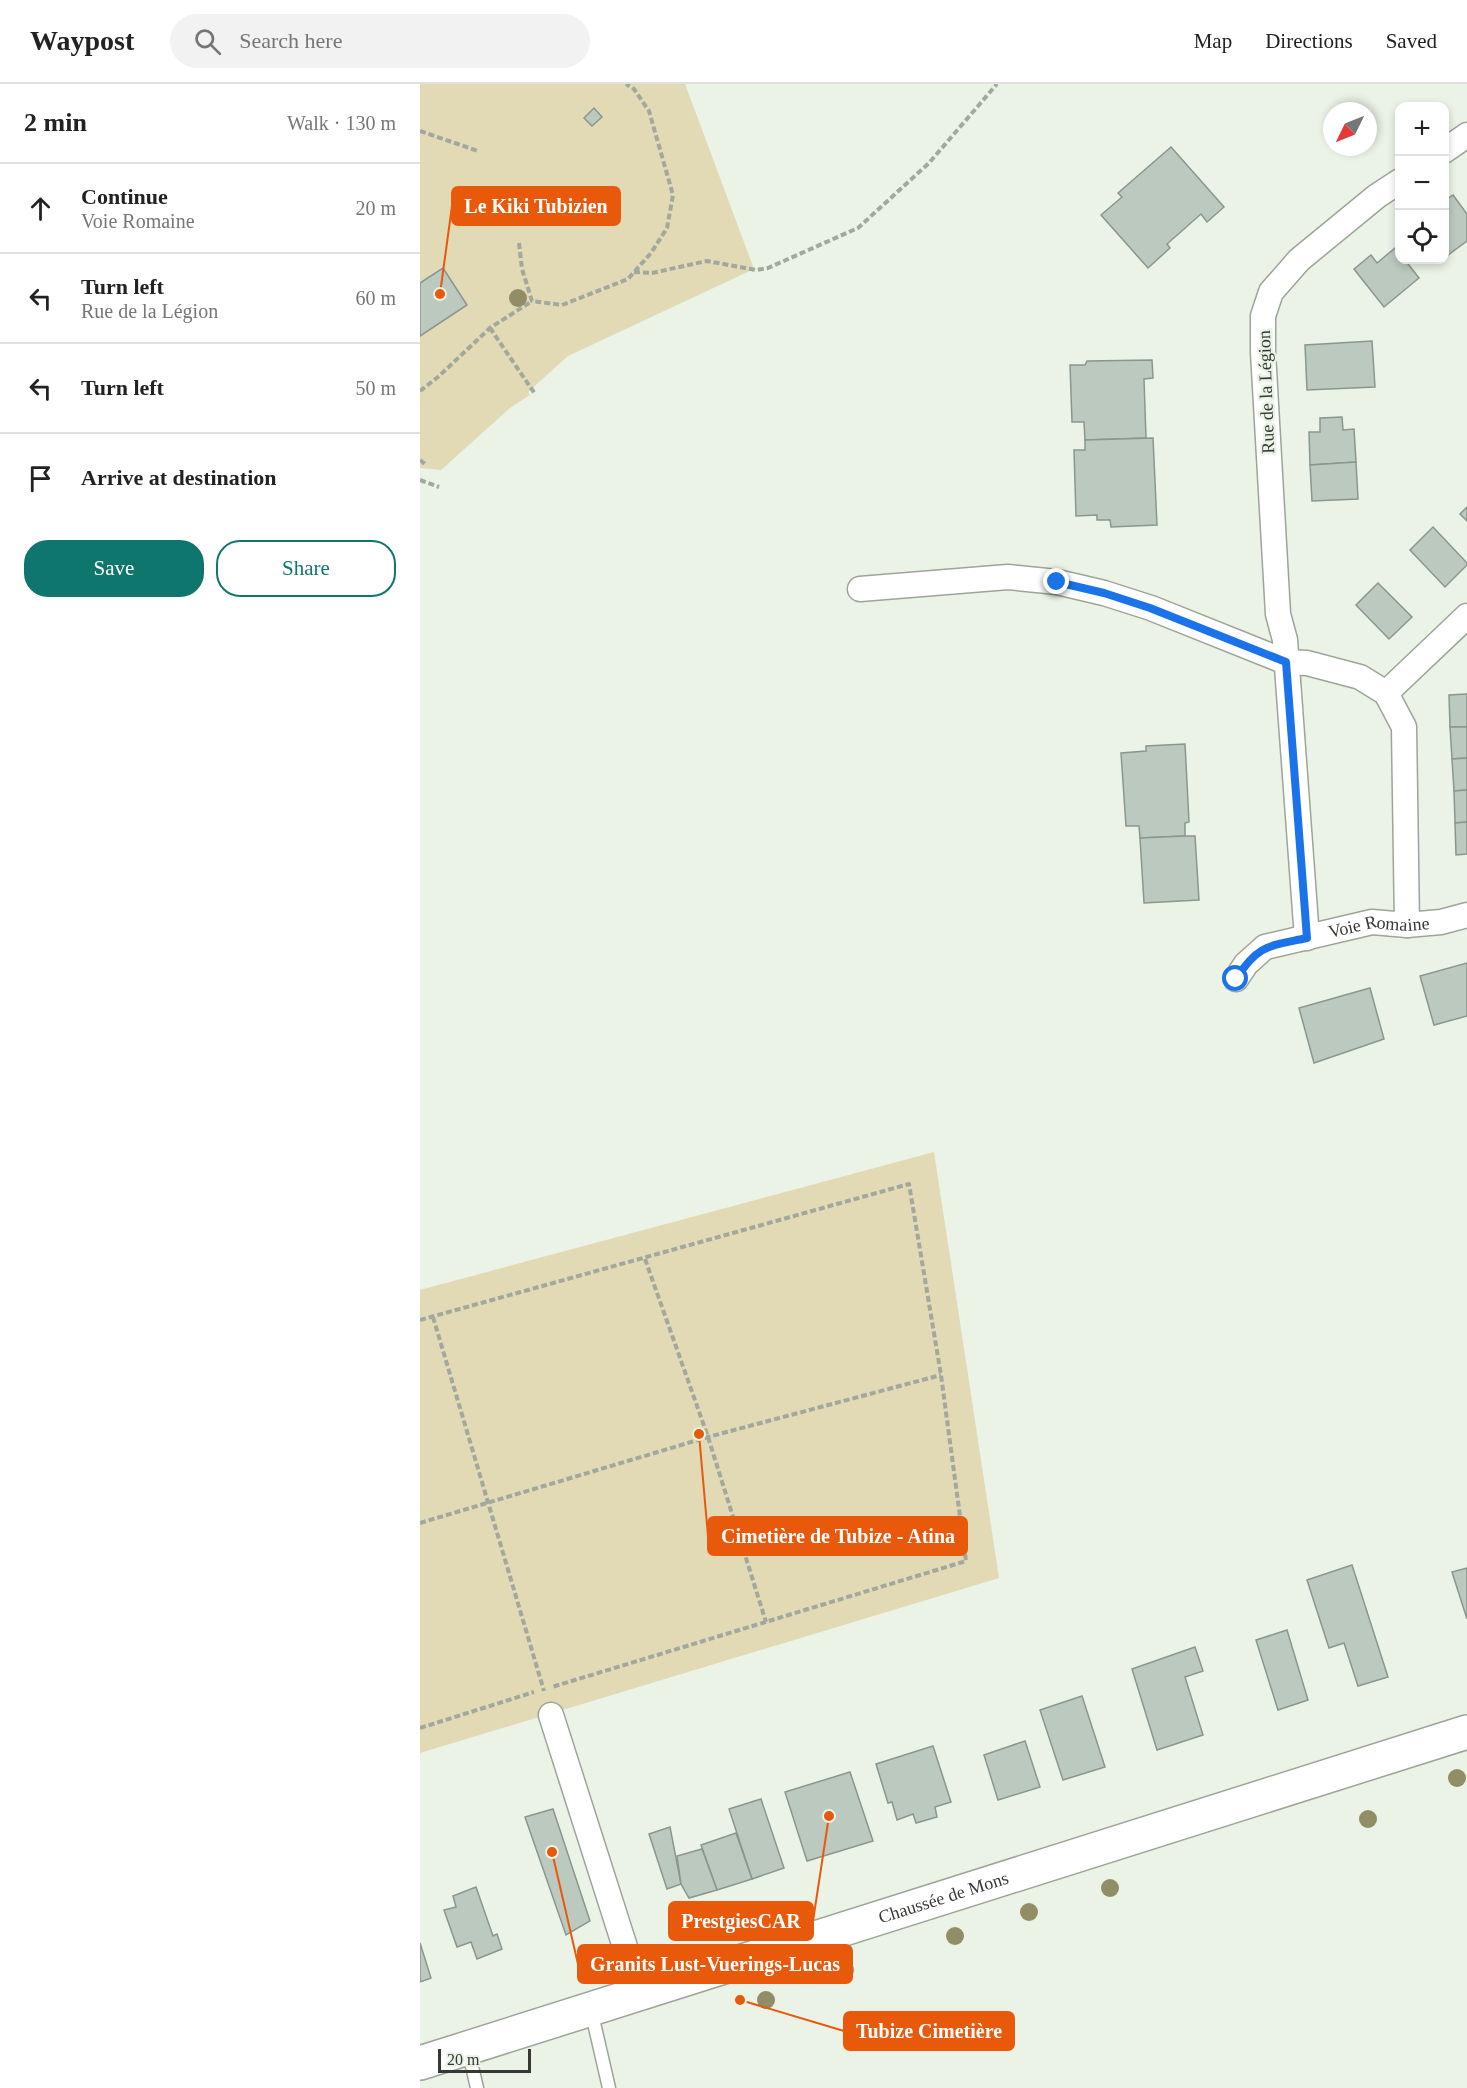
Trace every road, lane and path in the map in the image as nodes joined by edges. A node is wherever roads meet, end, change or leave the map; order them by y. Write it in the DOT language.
graph roads {
  1 [pos="626,84"];
  2 [pos="997,84"];
  3 [pos="420,131"];
  4 [pos="1467,135"];
  5 [pos="1449,148"];
  6 [pos="478,151"];
  7 [pos="1395,184"];
  8 [pos="519,243"];
  9 [pos="634,272"];
  10 [pos="532,301"];
  11 [pos="490,328"];
  12 [pos="420,391"];
  13 [pos="535,394"];
  14 [pos="420,460"];
  15 [pos="425,464"];
  16 [pos="420,480"];
  17 [pos="439,487"];
  18 [pos="860,589"];
  19 [pos="1467,616"];
  20 [pos="1286,662"];
  21 [pos="1386,693"];
  22 [pos="1467,915"];
  23 [pos="1407,925"];
  24 [pos="1307,938"];
  25 [pos="1236,979"];
  26 [pos="645,1259"];
  27 [pos="433,1317"];
  28 [pos="420,1320"];
  29 [pos="941,1375"];
  30 [pos="708,1437"];
  31 [pos="489,1503"];
  32 [pos="420,1523"];
  33 [pos="765,1622"];
  34 [pos="544,1689"];
  35 [pos="551,1715"];
  36 [pos="420,1728"];
  37 [pos="1467,1732"];
  38 [pos="640,1994"];
  39 [pos="591,2009"];
  40 [pos="468,2048"];
  41 [pos="420,2063"];
  42 [pos="477,2088"];
  43 [pos="609,2088"];
  1 -- 9 [label="path"];
  2 -- 9 [label="path"];
  3 -- 6 [label="path"];
  4 -- 5 [label="street"];
  7 -- 20 [label="street, Rue de la Légion"];
  8 -- 10 [label="path"];
  9 -- 10 [label="path"];
  10 -- 11 [label="path"];
  11 -- 12 [label="path"];
  11 -- 13 [label="path"];
  14 -- 15 [label="path"];
  16 -- 17 [label="path"];
  18 -- 20 [label="street"];
  19 -- 21 [label="street"];
  20 -- 21 [label="street"];
  20 -- 24 [label="street, Rue de la Légion"];
  21 -- 23 [label="street"];
  22 -- 23 [label="street, Voie Romaine"];
  23 -- 24 [label="street, Voie Romaine"];
  24 -- 25 [label="street, Voie Romaine"];
  26 -- 27 [label="path"];
  26 -- 29 [label="path"];
  26 -- 30 [label="path"];
  27 -- 28 [label="path"];
  27 -- 31 [label="path"];
  29 -- 30 [label="path"];
  29 -- 33 [label="path"];
  30 -- 31 [label="path"];
  30 -- 33 [label="path"];
  31 -- 32 [label="path"];
  31 -- 34 [label="path"];
  33 -- 34 [label="path"];
  34 -- 35 [label="path"];
  34 -- 36 [label="path"];
  35 -- 38 [label="street"];
  37 -- 38 [label="main road, Chaussée de Mons"];
  38 -- 39 [label="main road, Chaussée de Mons"];
  39 -- 40 [label="main road, Chaussée de Mons"];
  39 -- 43 [label="lane"];
  40 -- 41 [label="main road, Chaussée de Mons"];
  40 -- 42 [label="lane"];
}
